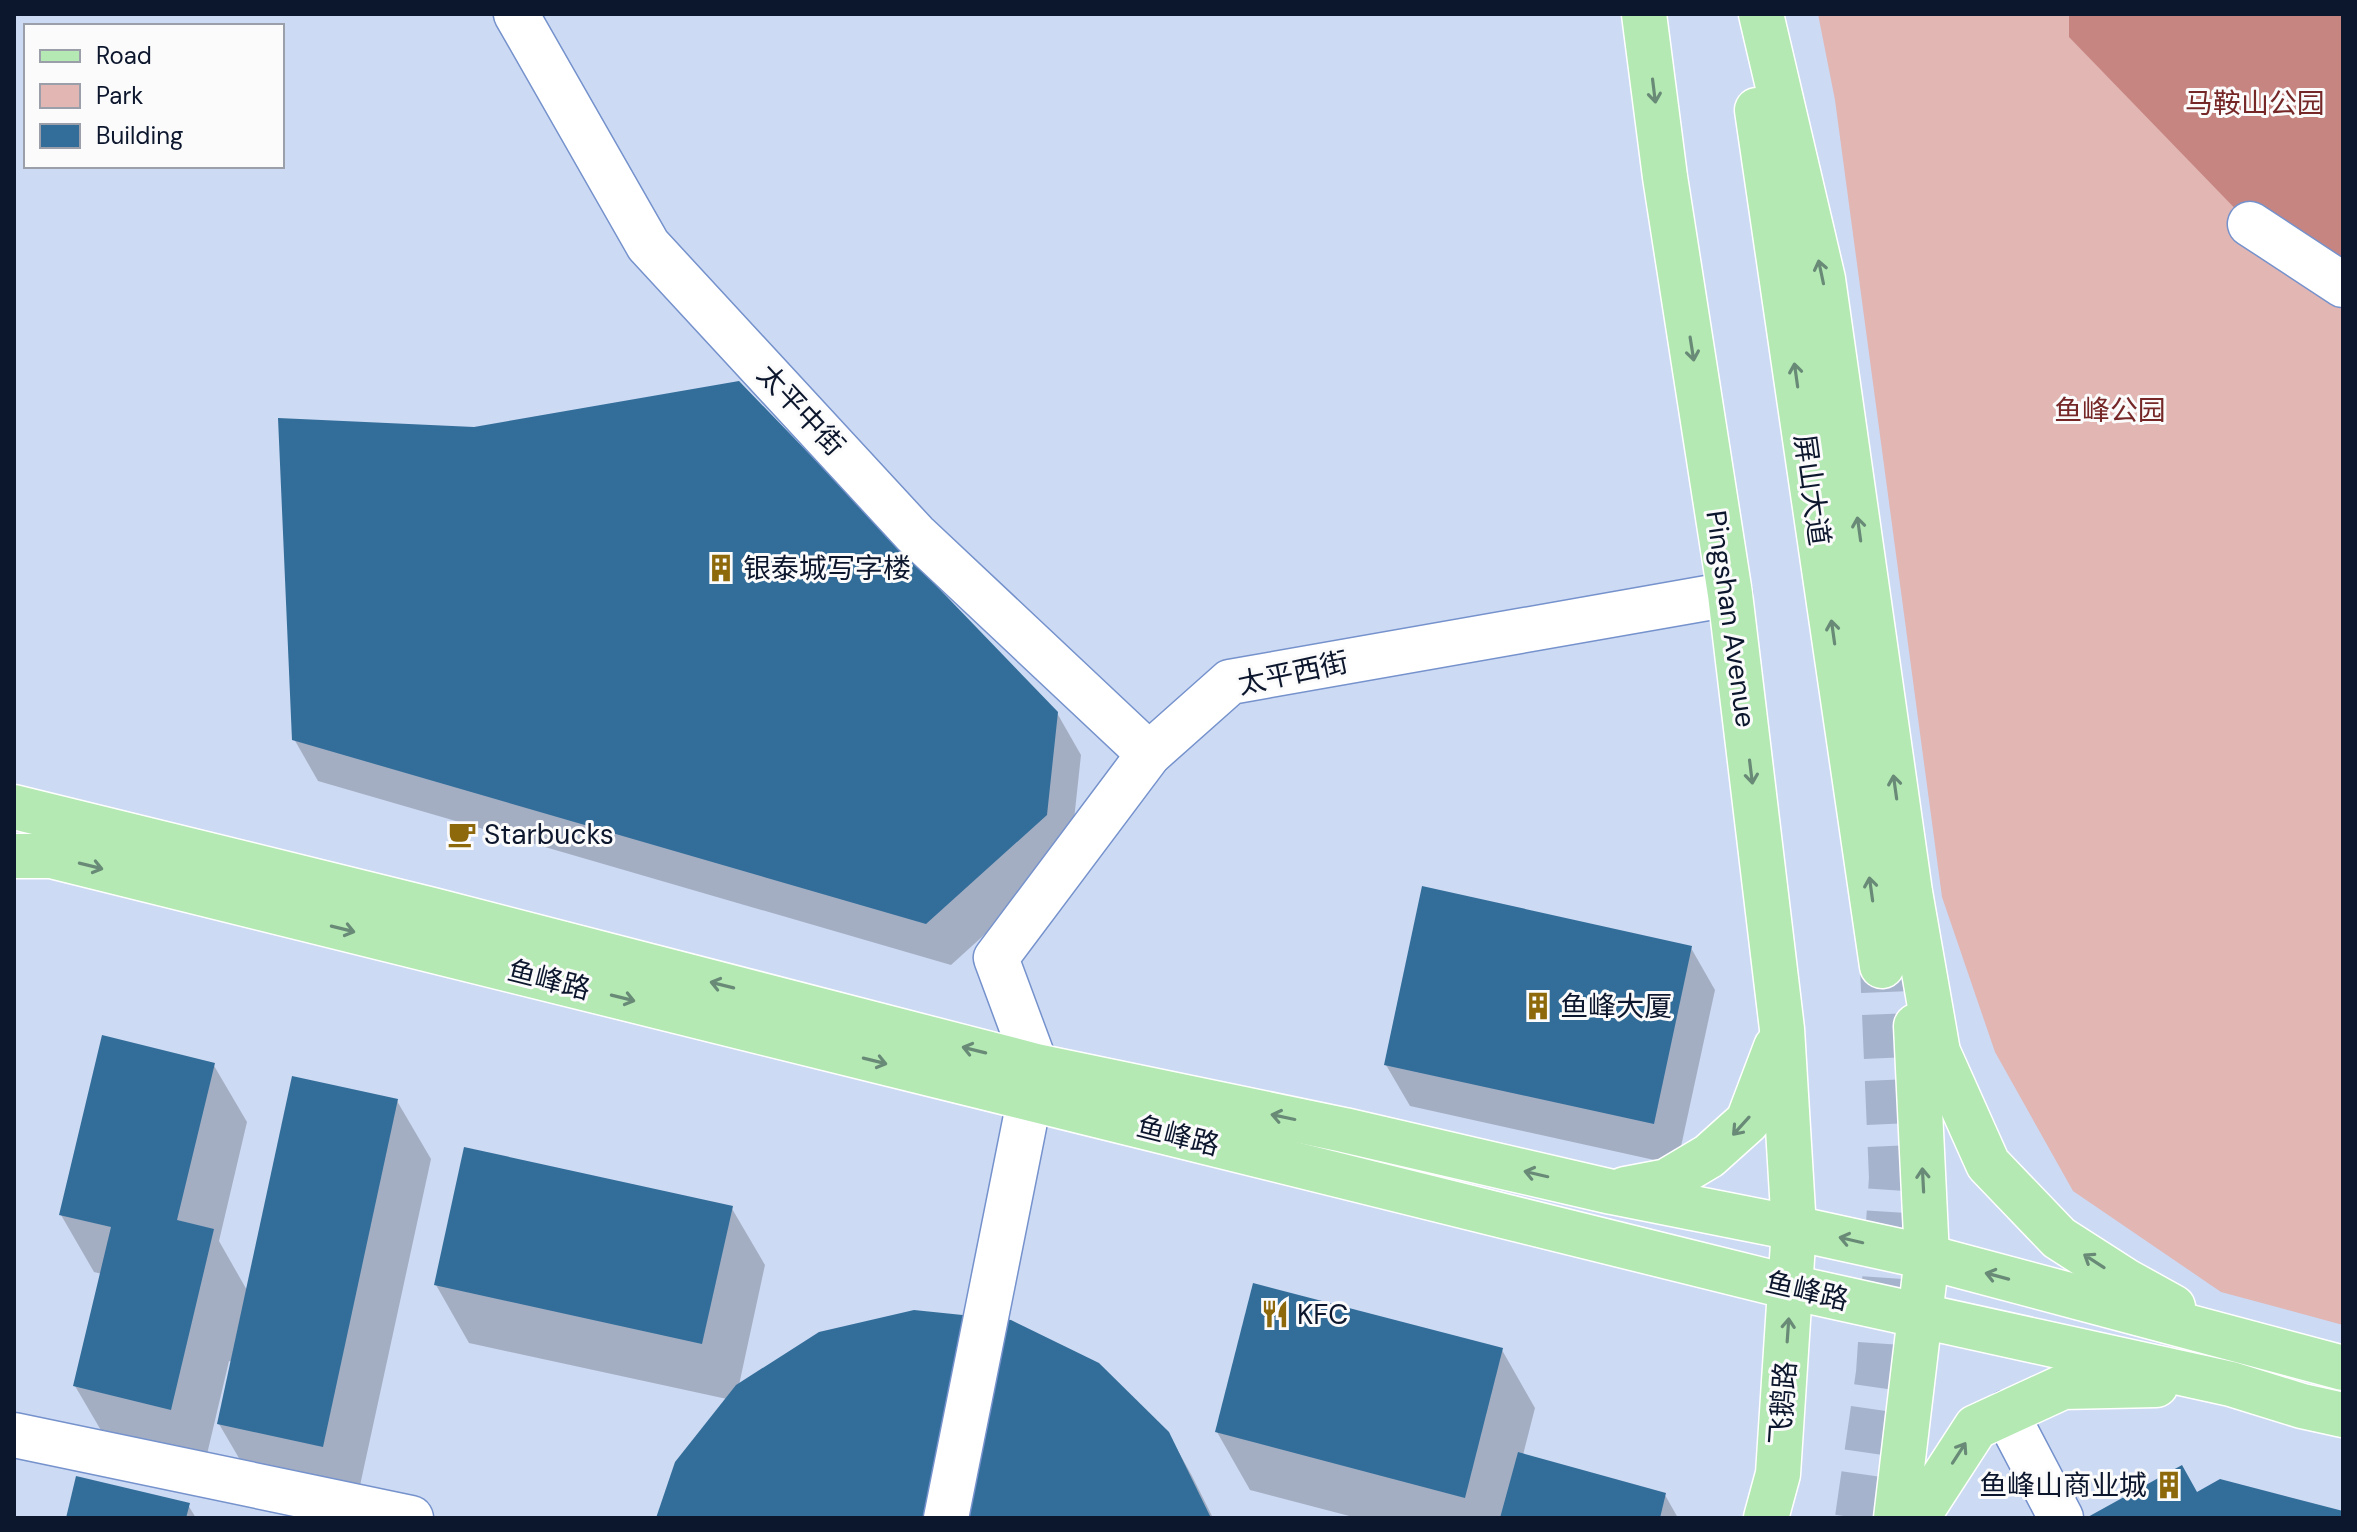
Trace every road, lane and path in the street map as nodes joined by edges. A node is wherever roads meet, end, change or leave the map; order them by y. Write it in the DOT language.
graph roads {
  1 [pos="516,14"];
  2 [pos="1644,14"];
  3 [pos="1743,14"];
  4 [pos="1761,14"];
  5 [pos="2250,224"];
  6 [pos="2343,285"];
  7 [pos="1730,594"];
  8 [pos="1149,754"];
  9 [pos="14,807"];
  10 [pos="14,856"];
  11 [pos="1910,892"];
  12 [pos="1882,966"];
  13 [pos="1782,1029"];
  14 [pos="1033,1083"];
  15 [pos="1612,1192"];
  16 [pos="1794,1228"];
  17 [pos="1927,1257"];
  18 [pos="1790,1287"];
  19 [pos="1920,1316"];
  20 [pos="2235,1340"];
  21 [pos="2343,1368"];
  22 [pos="2231,1384"];
  23 [pos="2006,1413"];
  24 [pos="2343,1415"];
  25 [pos="14,1435"];
  26 [pos="411,1518"];
  27 [pos="946,1518"];
  28 [pos="1766,1518"];
  29 [pos="1896,1518"];
  30 [pos="1917,1518"];
  31 [pos="2061,1518"];
  1 -- 8 [label="street, 太平中街"];
  2 -- 7 [label="main road, Pingshan Avenue, one-way"];
  12 -- 3 [label="main road, 屏山大道, one-way"];
  11 -- 4 [label="main road, one-way"];
  5 -- 6 [label="street"];
  7 -- 8 [label="street, 太平西街"];
  7 -- 13 [label="main road, Pingshan Avenue, one-way"];
  8 -- 14 [label="street, 太平西街"];
  14 -- 9 [label="main road, 鱼峰路, one-way"];
  10 -- 14 [label="main road, 鱼峰路, one-way"];
  17 -- 11 [label="main road, one-way"];
  20 -- 11 [label="main road, one-way"];
  13 -- 15 [label="main road, one-way"];
  13 -- 16 [label="main road, Pingshan Avenue"];
  15 -- 14 [label="main road, 鱼峰路, one-way"];
  14 -- 18 [label="main road, 鱼峰路"];
  14 -- 27 [label="street"];
  15 -- 16 [label="main road, 鱼峰路"];
  17 -- 16 [label="main road, 鱼峰路, one-way"];
  16 -- 18 [label="main road, 飞鹅路"];
  17 -- 19 [label="main road"];
  20 -- 17 [label="main road, 鱼峰路, one-way"];
  18 -- 19 [label="main road, 鱼峰路"];
  28 -- 18 [label="main road, 飞鹅路, one-way"];
  19 -- 22 [label="main road, 鱼峰路"];
  19 -- 29 [label="main road"];
  20 -- 21 [label="main road, 鱼峰路"];
  22 -- 23 [label="main road"];
  22 -- 24 [label="main road, 鱼峰路"];
  30 -- 23 [label="main road, one-way"];
  23 -- 31 [label="street"];
  25 -- 26 [label="street"];
}
